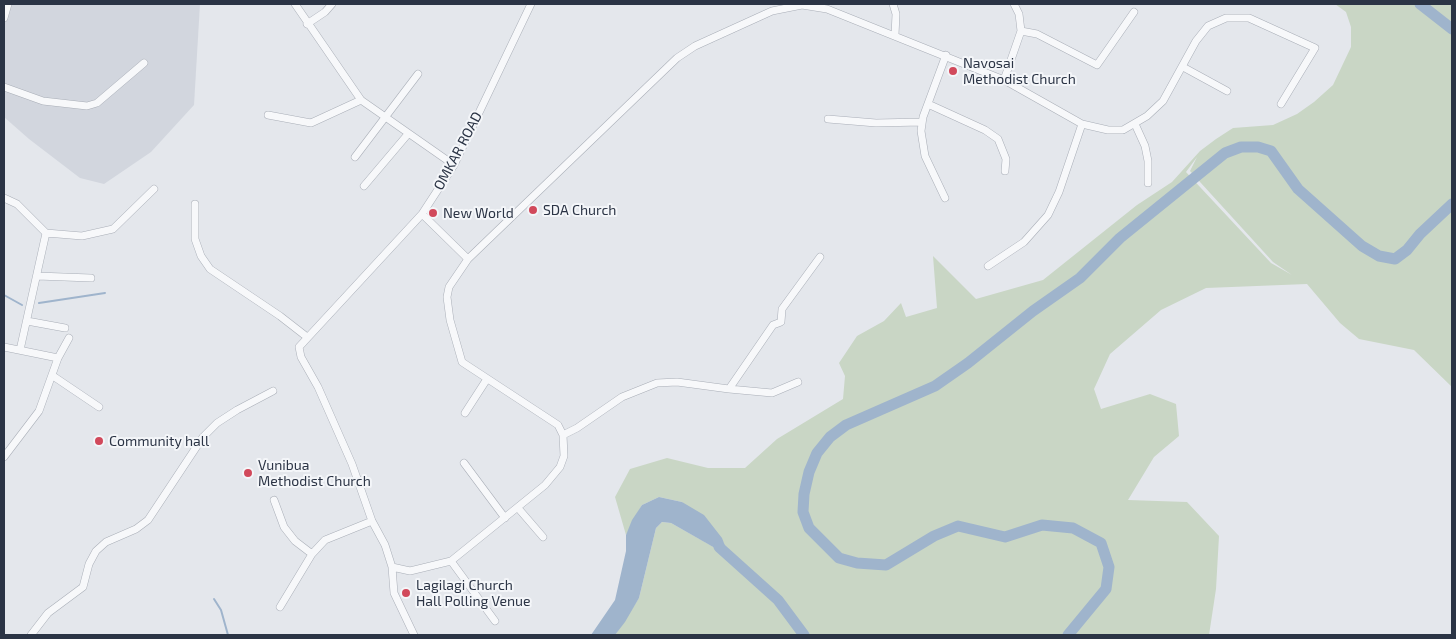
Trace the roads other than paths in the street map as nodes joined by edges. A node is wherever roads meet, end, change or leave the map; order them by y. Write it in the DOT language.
graph roads {
  1 [pos="8,4"];
  2 [pos="295,4"];
  3 [pos="332,4"];
  4 [pos="531,4"];
  5 [pos="802,4"];
  6 [pos="893,4"];
  7 [pos="1014,4"];
  8 [pos="1134,12"];
  9 [pos="4,18"];
  10 [pos="307,24"];
  11 [pos="1021,31"];
  12 [pos="895,35"];
  13 [pos="946,55"];
  14 [pos="144,63"];
  15 [pos="1183,67"];
  16 [pos="418,74"];
  17 [pos="1004,80"];
  18 [pos="4,87"];
  19 [pos="1227,91"];
  20 [pos="360,100"];
  21 [pos="928,104"];
  22 [pos="1281,104"];
  23 [pos="268,115"];
  24 [pos="828,119"];
  25 [pos="386,120"];
  26 [pos="922,122"];
  27 [pos="1082,124"];
  28 [pos="1135,124"];
  29 [pos="408,134"];
  30 [pos="355,157"];
  31 [pos="454,165"];
  32 [pos="1005,171"];
  33 [pos="1148,183"];
  34 [pos="364,186"];
  35 [pos="154,189"];
  36 [pos="4,198"];
  37 [pos="945,198"];
  38 [pos="195,204"];
  39 [pos="422,214"];
  40 [pos="46,233"];
  41 [pos="820,258"];
  42 [pos="468,260"];
  43 [pos="988,266"];
  44 [pos="37,276"];
  45 [pos="91,278"];
  46 [pos="26,321"];
  47 [pos="65,328"];
  48 [pos="307,337"];
  49 [pos="69,338"];
  50 [pos="4,347"];
  51 [pos="20,350"];
  52 [pos="58,358"];
  53 [pos="53,376"];
  54 [pos="487,379"];
  55 [pos="798,382"];
  56 [pos="729,389"];
  57 [pos="273,391"];
  58 [pos="99,407"];
  59 [pos="465,413"];
  60 [pos="563,435"];
  61 [pos="4,457"];
  62 [pos="464,462"];
  63 [pos="274,500"];
  64 [pos="518,508"];
  65 [pos="505,518"];
  66 [pos="372,521"];
  67 [pos="543,537"];
  68 [pos="312,554"];
  69 [pos="450,561"];
  70 [pos="392,567"];
  71 [pos="280,607"];
  72 [pos="495,621"];
  73 [pos="31,635"];
  74 [pos="414,635"];
  1 -- 9 [label="street"];
  2 -- 10 [label="street"];
  3 -- 10 [label="street"];
  4 -- 31 [label="street, OMKAR ROAD"];
  5 -- 12 [label="street"];
  5 -- 42 [label="street"];
  6 -- 12 [label="street"];
  7 -- 11 [label="street"];
  8 -- 11 [label="street"];
  10 -- 20 [label="street"];
  11 -- 17 [label="street"];
  12 -- 13 [label="street"];
  13 -- 17 [label="street"];
  13 -- 21 [label="street"];
  14 -- 18 [label="street"];
  15 -- 19 [label="street"];
  15 -- 22 [label="street"];
  15 -- 28 [label="street"];
  16 -- 25 [label="street"];
  17 -- 27 [label="street"];
  20 -- 23 [label="street"];
  20 -- 25 [label="street"];
  21 -- 26 [label="street"];
  21 -- 32 [label="street"];
  24 -- 26 [label="street"];
  25 -- 29 [label="street"];
  25 -- 30 [label="street"];
  26 -- 37 [label="street"];
  27 -- 28 [label="street"];
  27 -- 43 [label="street"];
  28 -- 33 [label="street"];
  29 -- 31 [label="street"];
  29 -- 34 [label="street"];
  31 -- 39 [label="street, OMKAR ROAD"];
  35 -- 40 [label="street"];
  36 -- 40 [label="street"];
  38 -- 48 [label="street"];
  39 -- 42 [label="street"];
  39 -- 48 [label="street, OMKAR ROAD"];
  40 -- 44 [label="street"];
  41 -- 56 [label="street"];
  42 -- 54 [label="street"];
  44 -- 45 [label="street"];
  44 -- 46 [label="street"];
  46 -- 47 [label="street"];
  46 -- 51 [label="street"];
  48 -- 66 [label="street, OMKAR ROAD"];
  49 -- 52 [label="street"];
  50 -- 51 [label="street"];
  51 -- 52 [label="street"];
  52 -- 53 [label="street"];
  53 -- 58 [label="street"];
  53 -- 61 [label="street"];
  54 -- 59 [label="street"];
  54 -- 60 [label="street"];
  55 -- 56 [label="street"];
  56 -- 60 [label="street"];
  57 -- 73 [label="street"];
  60 -- 64 [label="street"];
  62 -- 65 [label="street"];
  63 -- 68 [label="street"];
  64 -- 65 [label="street"];
  64 -- 67 [label="street"];
  65 -- 69 [label="street"];
  66 -- 68 [label="street"];
  66 -- 70 [label="street"];
  68 -- 71 [label="street"];
  69 -- 70 [label="street"];
  69 -- 72 [label="street"];
  70 -- 74 [label="street"];
}
